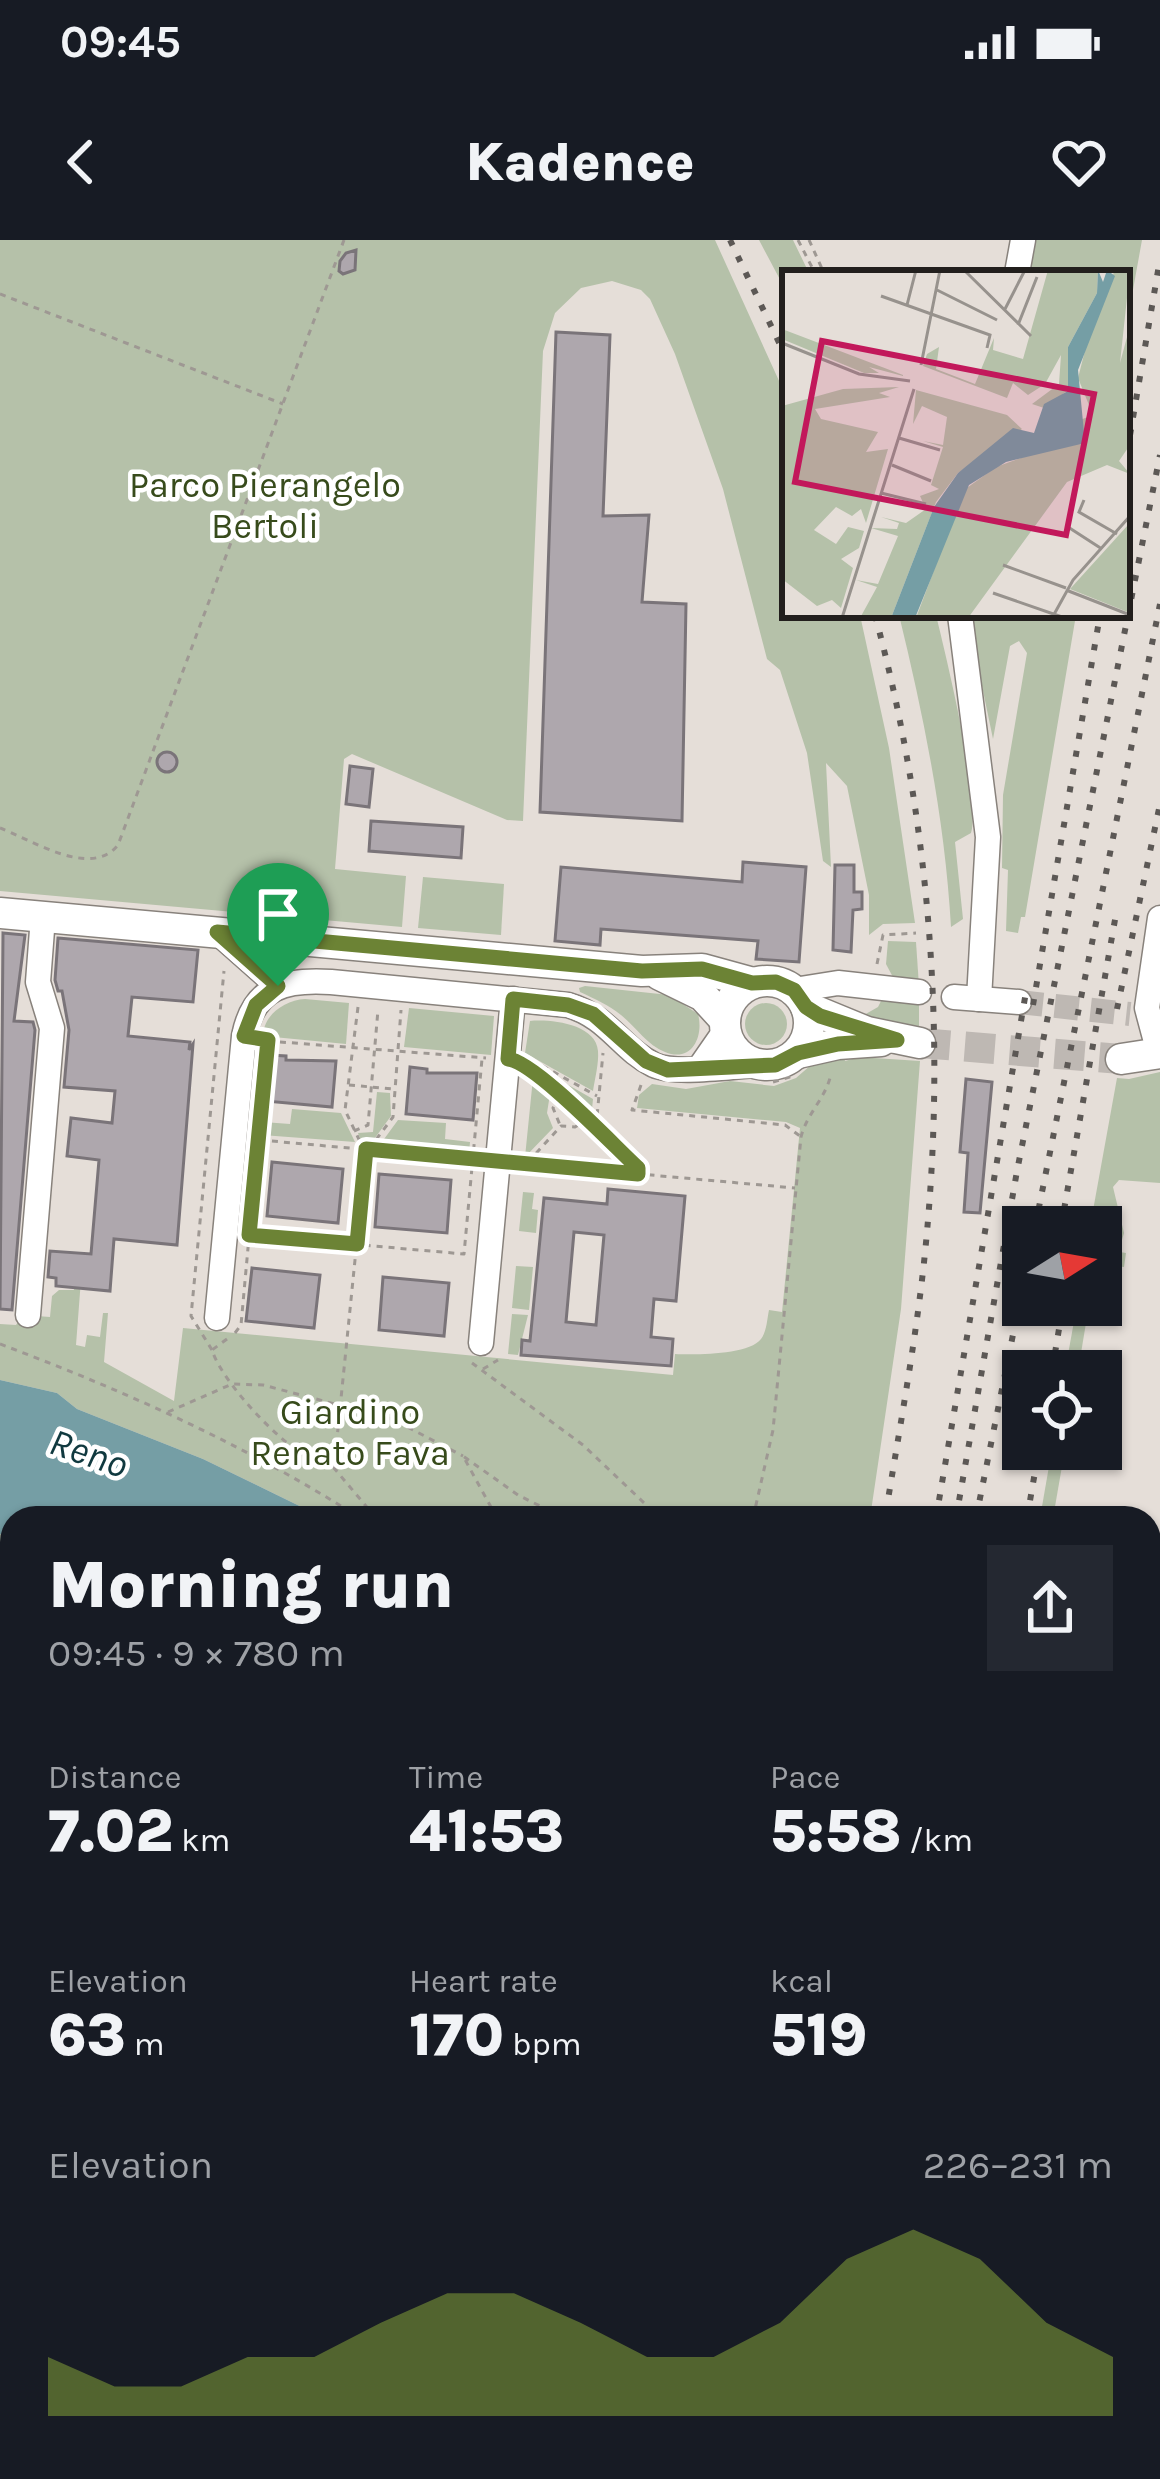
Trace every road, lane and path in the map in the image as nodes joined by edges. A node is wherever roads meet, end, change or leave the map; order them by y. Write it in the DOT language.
graph roads {
  1 [pos="344,240"];
  2 [pos="798,240"];
  3 [pos="809,240"];
  4 [pos="1023,240"];
  5 [pos="813,270"];
  6 [pos="823,270"];
  7 [pos="1018,270"];
  8 [pos="0,294"];
  9 [pos="284,404"];
  10 [pos="960,618"];
  11 [pos="0,828"];
  12 [pos="0,913"];
  13 [pos="43,917"];
  14 [pos="1160,918"];
  15 [pos="217,932"];
  16 [pos="916,933"];
  17 [pos="642,971"];
  18 [pos="224,972"];
  19 [pos="876,974"];
  20 [pos="752,983"];
  21 [pos="278,986"];
  22 [pos="919,992"];
  23 [pos="800,998"];
  24 [pos="359,999"];
  25 [pos="513,999"];
  26 [pos="1018,1002"];
  27 [pos="401,1003"];
  28 [pos="1146,1016"];
  29 [pos="725,1025"];
  30 [pos="256,1038"];
  31 [pos="602,1043"];
  32 [pos="353,1047"];
  33 [pos="375,1049"];
  34 [pos="399,1051"];
  35 [pos="798,1053"];
  36 [pos="1160,1053"];
  37 [pos="503,1059"];
  38 [pos="1121,1059"];
  39 [pos="833,1062"];
  40 [pos="759,1065"];
  41 [pos="700,1067"];
  42 [pos="348,1085"];
  43 [pos="371,1087"];
  44 [pos="395,1089"];
  45 [pos="560,1095"];
  46 [pos="598,1097"];
  47 [pos="632,1110"];
  48 [pos="586,1120"];
  49 [pos="561,1126"];
  50 [pos="596,1129"];
  51 [pos="355,1131"];
  52 [pos="801,1137"];
  53 [pos="246,1138"];
  54 [pos="366,1149"];
  55 [pos="486,1160"];
  56 [pos="526,1164"];
  57 [pos="638,1174"];
  58 [pos="796,1188"];
  59 [pos="249,1235"];
  60 [pos="357,1244"];
  61 [pos="28,1315"];
  62 [pos="217,1318"];
  63 [pos="0,1344"];
  64 [pos="212,1350"];
  65 [pos="481,1353"];
  66 [pos="482,1370"];
  67 [pos="232,1384"];
  68 [pos="341,1407"];
  69 [pos="166,1413"];
  70 [pos="463,1456"];
  71 [pos="334,1468"];
  72 [pos="341,1506"];
  73 [pos="366,1506"];
  74 [pos="490,1506"];
  75 [pos="540,1506"];
  76 [pos="647,1506"];
  77 [pos="756,1506"];
  1 -- 9 [label="path"];
  2 -- 5 [label="path"];
  3 -- 6 [label="path"];
  4 -- 7 [label="street"];
  8 -- 9 [label="path"];
  9 -- 11 [label="path"];
  10 -- 26 [label="street"];
  12 -- 13 [label="main road"];
  13 -- 15 [label="main road"];
  13 -- 61 [label="street"];
  14 -- 28 [label="street"];
  15 -- 17 [label="main road"];
  15 -- 21 [label="street"];
  16 -- 19 [label="path"];
  17 -- 20 [label="main road"];
  17 -- 29 [label="main road"];
  18 -- 64 [label="path"];
  20 -- 23 [label="main road"];
  20 -- 29 [label="main road"];
  21 -- 25 [label="street"];
  21 -- 30 [label="street"];
  22 -- 23 [label="street"];
  23 -- 35 [label="main road"];
  23 -- 35 [label="main road"];
  24 -- 32 [label="path"];
  25 -- 37 [label="street"];
  25 -- 41 [label="street"];
  27 -- 34 [label="path"];
  28 -- 36 [label="street"];
  29 -- 40 [label="main road"];
  29 -- 41 [label="street"];
  30 -- 32 [label="path"];
  30 -- 53 [label="street"];
  30 -- 53 [label="path"];
  31 -- 46 [label="path"];
  32 -- 33 [label="path"];
  32 -- 42 [label="path"];
  33 -- 34 [label="path"];
  33 -- 43 [label="path"];
  34 -- 37 [label="path"];
  34 -- 44 [label="path"];
  35 -- 40 [label="main road"];
  36 -- 38 [label="main road"];
  37 -- 45 [label="path"];
  37 -- 46 [label="path"];
  37 -- 55 [label="street"];
  37 -- 55 [label="path"];
  39 -- 52 [label="path"];
  40 -- 41 [label="street"];
  42 -- 43 [label="path"];
  42 -- 51 [label="path"];
  43 -- 44 [label="path"];
  43 -- 51 [label="path"];
  44 -- 54 [label="path"];
  45 -- 48 [label="path"];
  45 -- 49 [label="path"];
  46 -- 50 [label="path"];
  47 -- 52 [label="path"];
  48 -- 49 [label="path"];
  48 -- 50 [label="path"];
  49 -- 56 [label="path"];
  50 -- 57 [label="path"];
  51 -- 54 [label="path"];
  52 -- 58 [label="path"];
  53 -- 54 [label="path"];
  53 -- 59 [label="path"];
  53 -- 62 [label="street"];
  54 -- 55 [label="path"];
  54 -- 60 [label="path"];
  55 -- 56 [label="path"];
  55 -- 60 [label="path"];
  55 -- 65 [label="street"];
  56 -- 57 [label="path"];
  57 -- 58 [label="path"];
  58 -- 77 [label="path"];
  59 -- 60 [label="path"];
  59 -- 64 [label="path"];
  60 -- 68 [label="path"];
  63 -- 69 [label="path"];
  64 -- 67 [label="path"];
  65 -- 66 [label="path"];
  65 -- 66 [label="path"];
  66 -- 76 [label="path"];
  67 -- 68 [label="path"];
  67 -- 69 [label="path"];
  67 -- 71 [label="path"];
  68 -- 70 [label="path"];
  68 -- 71 [label="path"];
  69 -- 72 [label="path"];
  70 -- 74 [label="path"];
  70 -- 75 [label="path"];
  71 -- 73 [label="path"];
}
